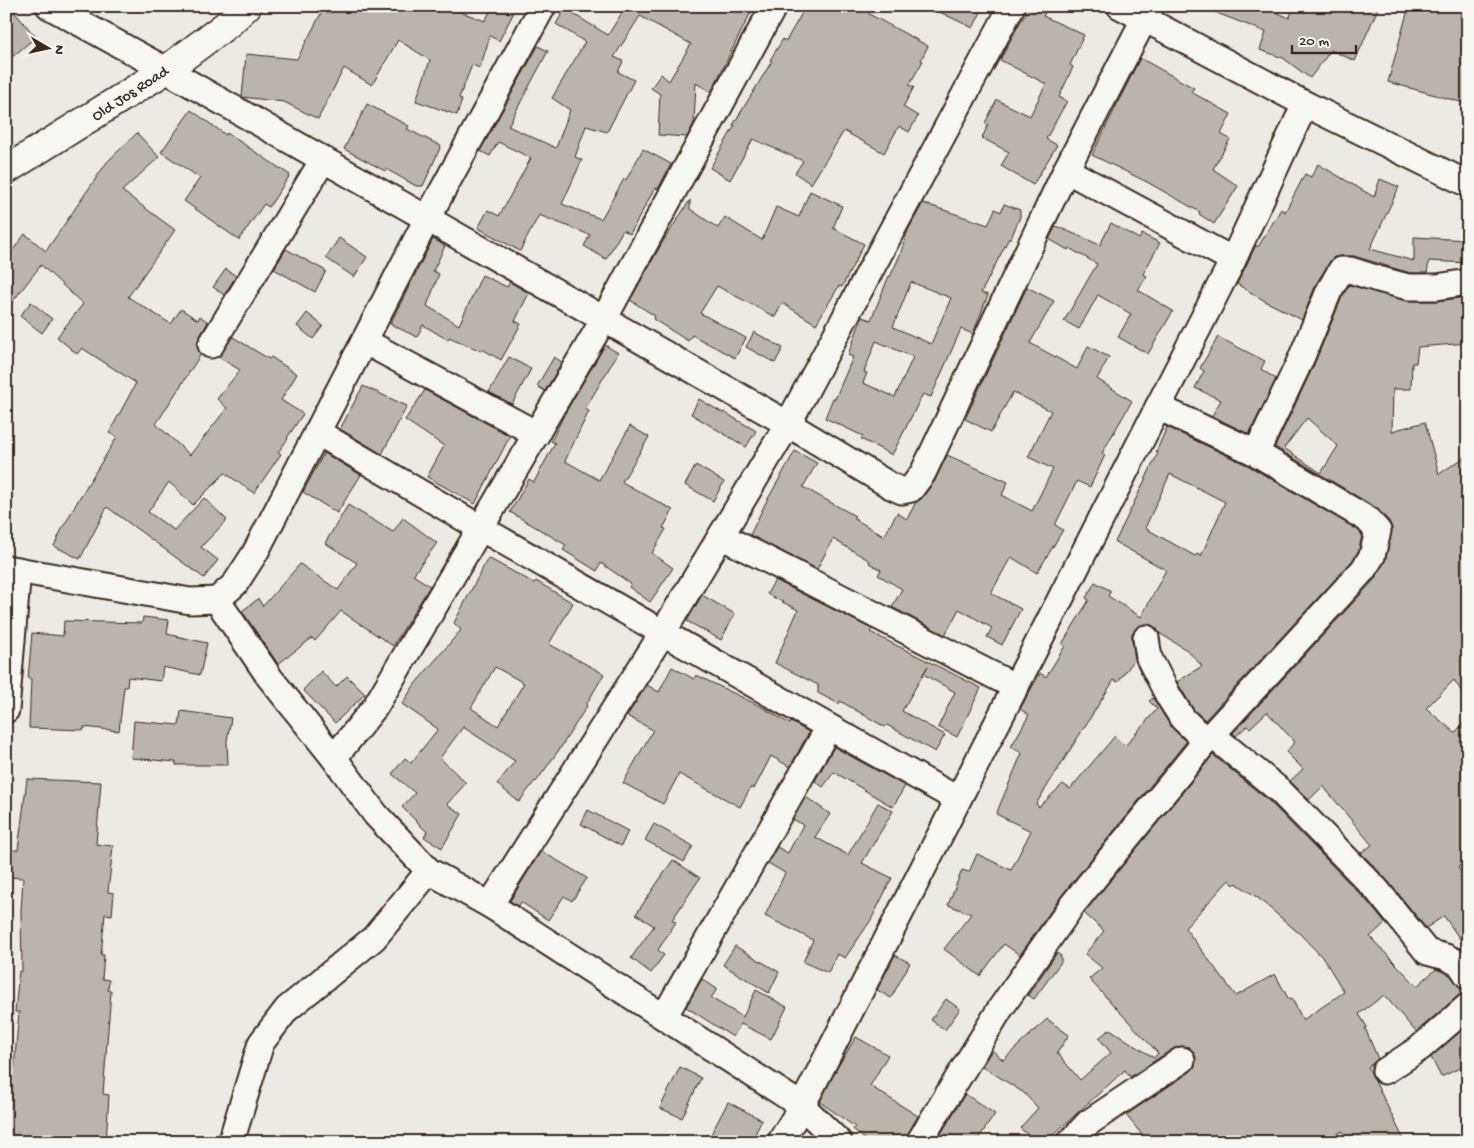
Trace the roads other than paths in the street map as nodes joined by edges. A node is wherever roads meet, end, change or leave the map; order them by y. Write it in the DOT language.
graph roads {
  1 [pos="50,6"];
  2 [pos="247,6"];
  3 [pos="543,6"];
  4 [pos="774,6"];
  5 [pos="1012,6"];
  6 [pos="1120,6"];
  7 [pos="1148,13"];
  8 [pos="166,70"];
  9 [pos="1305,104"];
  10 [pos="323,160"];
  11 [pos="6,170"];
  12 [pos="1066,170"];
  13 [pos="1468,184"];
  14 [pos="426,219"];
  15 [pos="1233,260"];
  16 [pos="1468,282"];
  17 [pos="604,319"];
  18 [pos="364,341"];
  19 [pos="211,345"];
  20 [pos="1158,408"];
  21 [pos="788,424"];
  22 [pos="317,432"];
  23 [pos="537,434"];
  24 [pos="1256,453"];
  25 [pos="480,529"];
  26 [pos="720,536"];
  27 [pos="12,569"];
  28 [pos="218,600"];
  29 [pos="662,634"];
  30 [pos="1146,638"];
  31 [pos="1016,687"];
  32 [pos="6,710"];
  33 [pos="829,727"];
  34 [pos="1209,738"];
  35 [pos="334,758"];
  36 [pos="958,799"];
  37 [pos="429,871"];
  38 [pos="490,905"];
  39 [pos="1468,976"];
  40 [pos="1468,1006"];
  41 [pos="664,1017"];
  42 [pos="1182,1060"];
  43 [pos="1385,1071"];
  44 [pos="802,1106"];
  45 [pos="231,1142"];
  46 [pos="780,1142"];
  47 [pos="839,1142"];
  48 [pos="918,1142"];
  49 [pos="1070,1142"];
  1 -- 8 [label="street"];
  2 -- 8 [label="main road, Old Jos Road"];
  3 -- 14 [label="street"];
  4 -- 17 [label="street"];
  5 -- 21 [label="street"];
  6 -- 7 [label="street"];
  7 -- 9 [label="street"];
  7 -- 12 [label="street"];
  8 -- 10 [label="street"];
  8 -- 11 [label="main road, Old Jos Road"];
  9 -- 13 [label="street"];
  9 -- 15 [label="street"];
  10 -- 14 [label="street"];
  10 -- 19 [label="street"];
  12 -- 15 [label="street"];
  12 -- 21 [label="street"];
  14 -- 17 [label="street"];
  14 -- 18 [label="street"];
  15 -- 20 [label="street"];
  16 -- 24 [label="street"];
  17 -- 21 [label="street"];
  17 -- 23 [label="street"];
  18 -- 22 [label="street"];
  18 -- 23 [label="street"];
  20 -- 24 [label="street"];
  20 -- 31 [label="street"];
  21 -- 26 [label="street"];
  22 -- 25 [label="street"];
  22 -- 28 [label="street"];
  23 -- 25 [label="street"];
  24 -- 34 [label="street"];
  25 -- 29 [label="street"];
  25 -- 35 [label="street"];
  26 -- 29 [label="street"];
  26 -- 31 [label="street"];
  27 -- 28 [label="street"];
  27 -- 32 [label="street"];
  28 -- 35 [label="street"];
  29 -- 33 [label="street"];
  29 -- 38 [label="street"];
  30 -- 34 [label="street"];
  31 -- 36 [label="street"];
  33 -- 36 [label="street"];
  33 -- 41 [label="street"];
  34 -- 39 [label="street"];
  34 -- 48 [label="street"];
  35 -- 37 [label="street"];
  36 -- 44 [label="street"];
  37 -- 38 [label="street"];
  37 -- 45 [label="street"];
  38 -- 41 [label="street"];
  40 -- 43 [label="street"];
  41 -- 44 [label="street"];
  42 -- 49 [label="street"];
  44 -- 46 [label="street"];
  44 -- 47 [label="street"];
}
